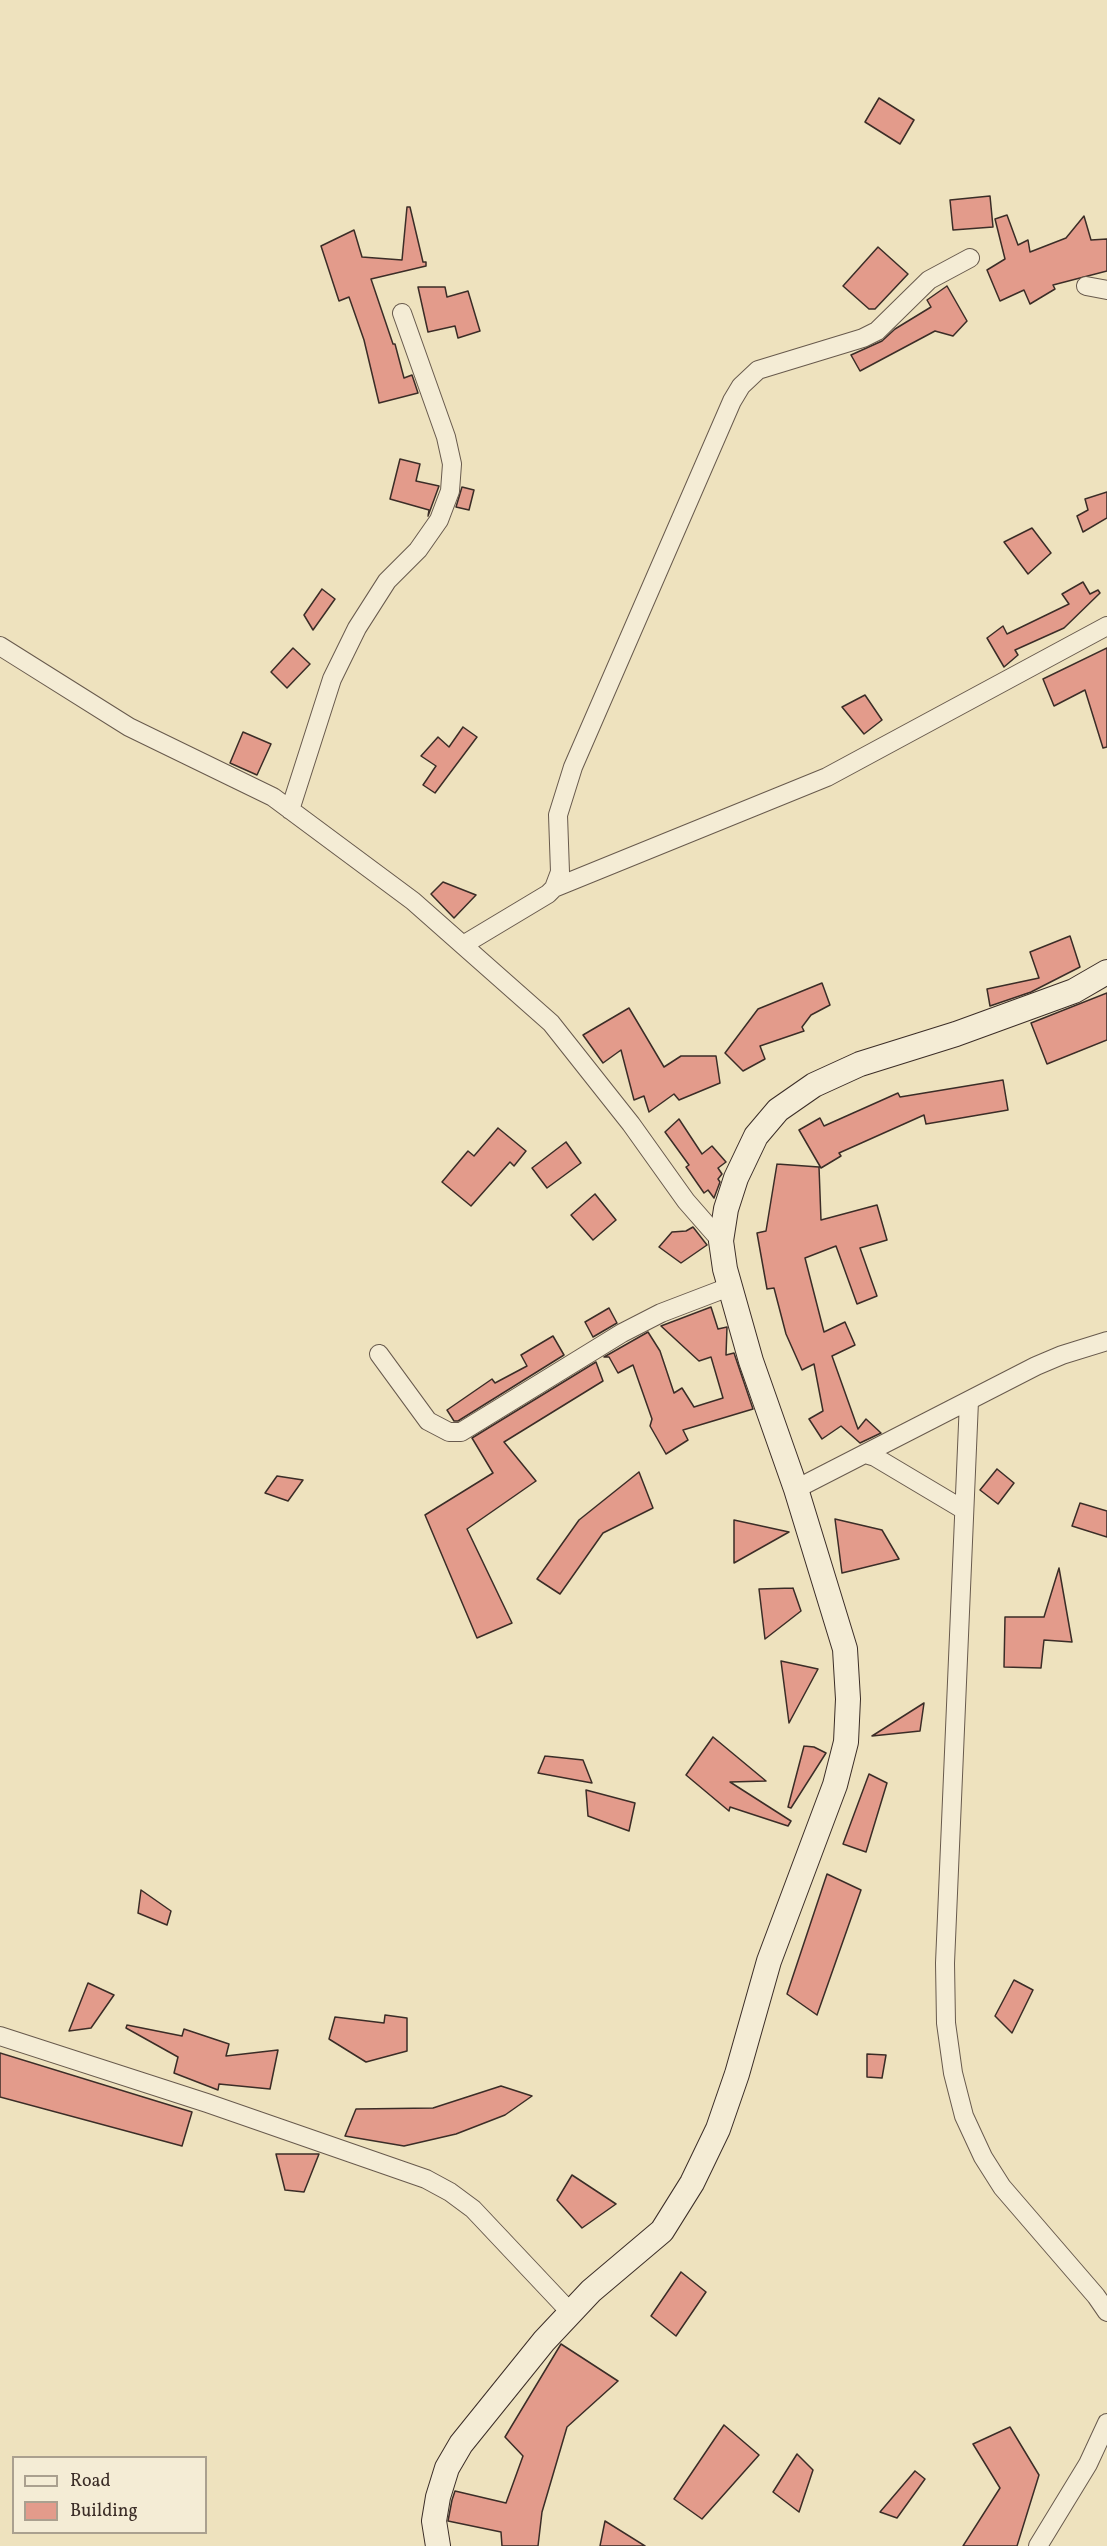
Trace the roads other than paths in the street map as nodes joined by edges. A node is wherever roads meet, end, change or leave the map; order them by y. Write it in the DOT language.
graph roads {
  1 [pos="970,258"];
  2 [pos="1086,286"];
  3 [pos="1107,290"];
  4 [pos="402,313"];
  5 [pos="1107,626"];
  6 [pos="0,646"];
  7 [pos="290,810"];
  8 [pos="554,888"];
  9 [pos="463,945"];
  10 [pos="1107,972"];
  11 [pos="721,1241"];
  12 [pos="729,1287"];
  13 [pos="1107,1341"];
  14 [pos="379,1354"];
  15 [pos="969,1401"];
  16 [pos="865,1454"];
  17 [pos="796,1489"];
  18 [pos="964,1510"];
  19 [pos="0,2036"];
  20 [pos="1107,2312"];
  21 [pos="572,2314"];
  22 [pos="1107,2423"];
  23 [pos="438,2546"];
  24 [pos="1038,2546"];
  1 -- 8 [label="street"];
  2 -- 3 [label="street"];
  4 -- 7 [label="street"];
  5 -- 8 [label="street"];
  6 -- 7 [label="street"];
  7 -- 9 [label="street"];
  8 -- 9 [label="street"];
  9 -- 11 [label="street"];
  10 -- 11 [label="main road"];
  11 -- 12 [label="main road"];
  12 -- 14 [label="street"];
  12 -- 17 [label="main road"];
  13 -- 15 [label="street"];
  15 -- 16 [label="street"];
  15 -- 18 [label="street"];
  16 -- 17 [label="street"];
  16 -- 18 [label="street"];
  17 -- 21 [label="main road"];
  18 -- 20 [label="street"];
  19 -- 21 [label="street"];
  21 -- 23 [label="main road"];
  22 -- 24 [label="street"];
}
